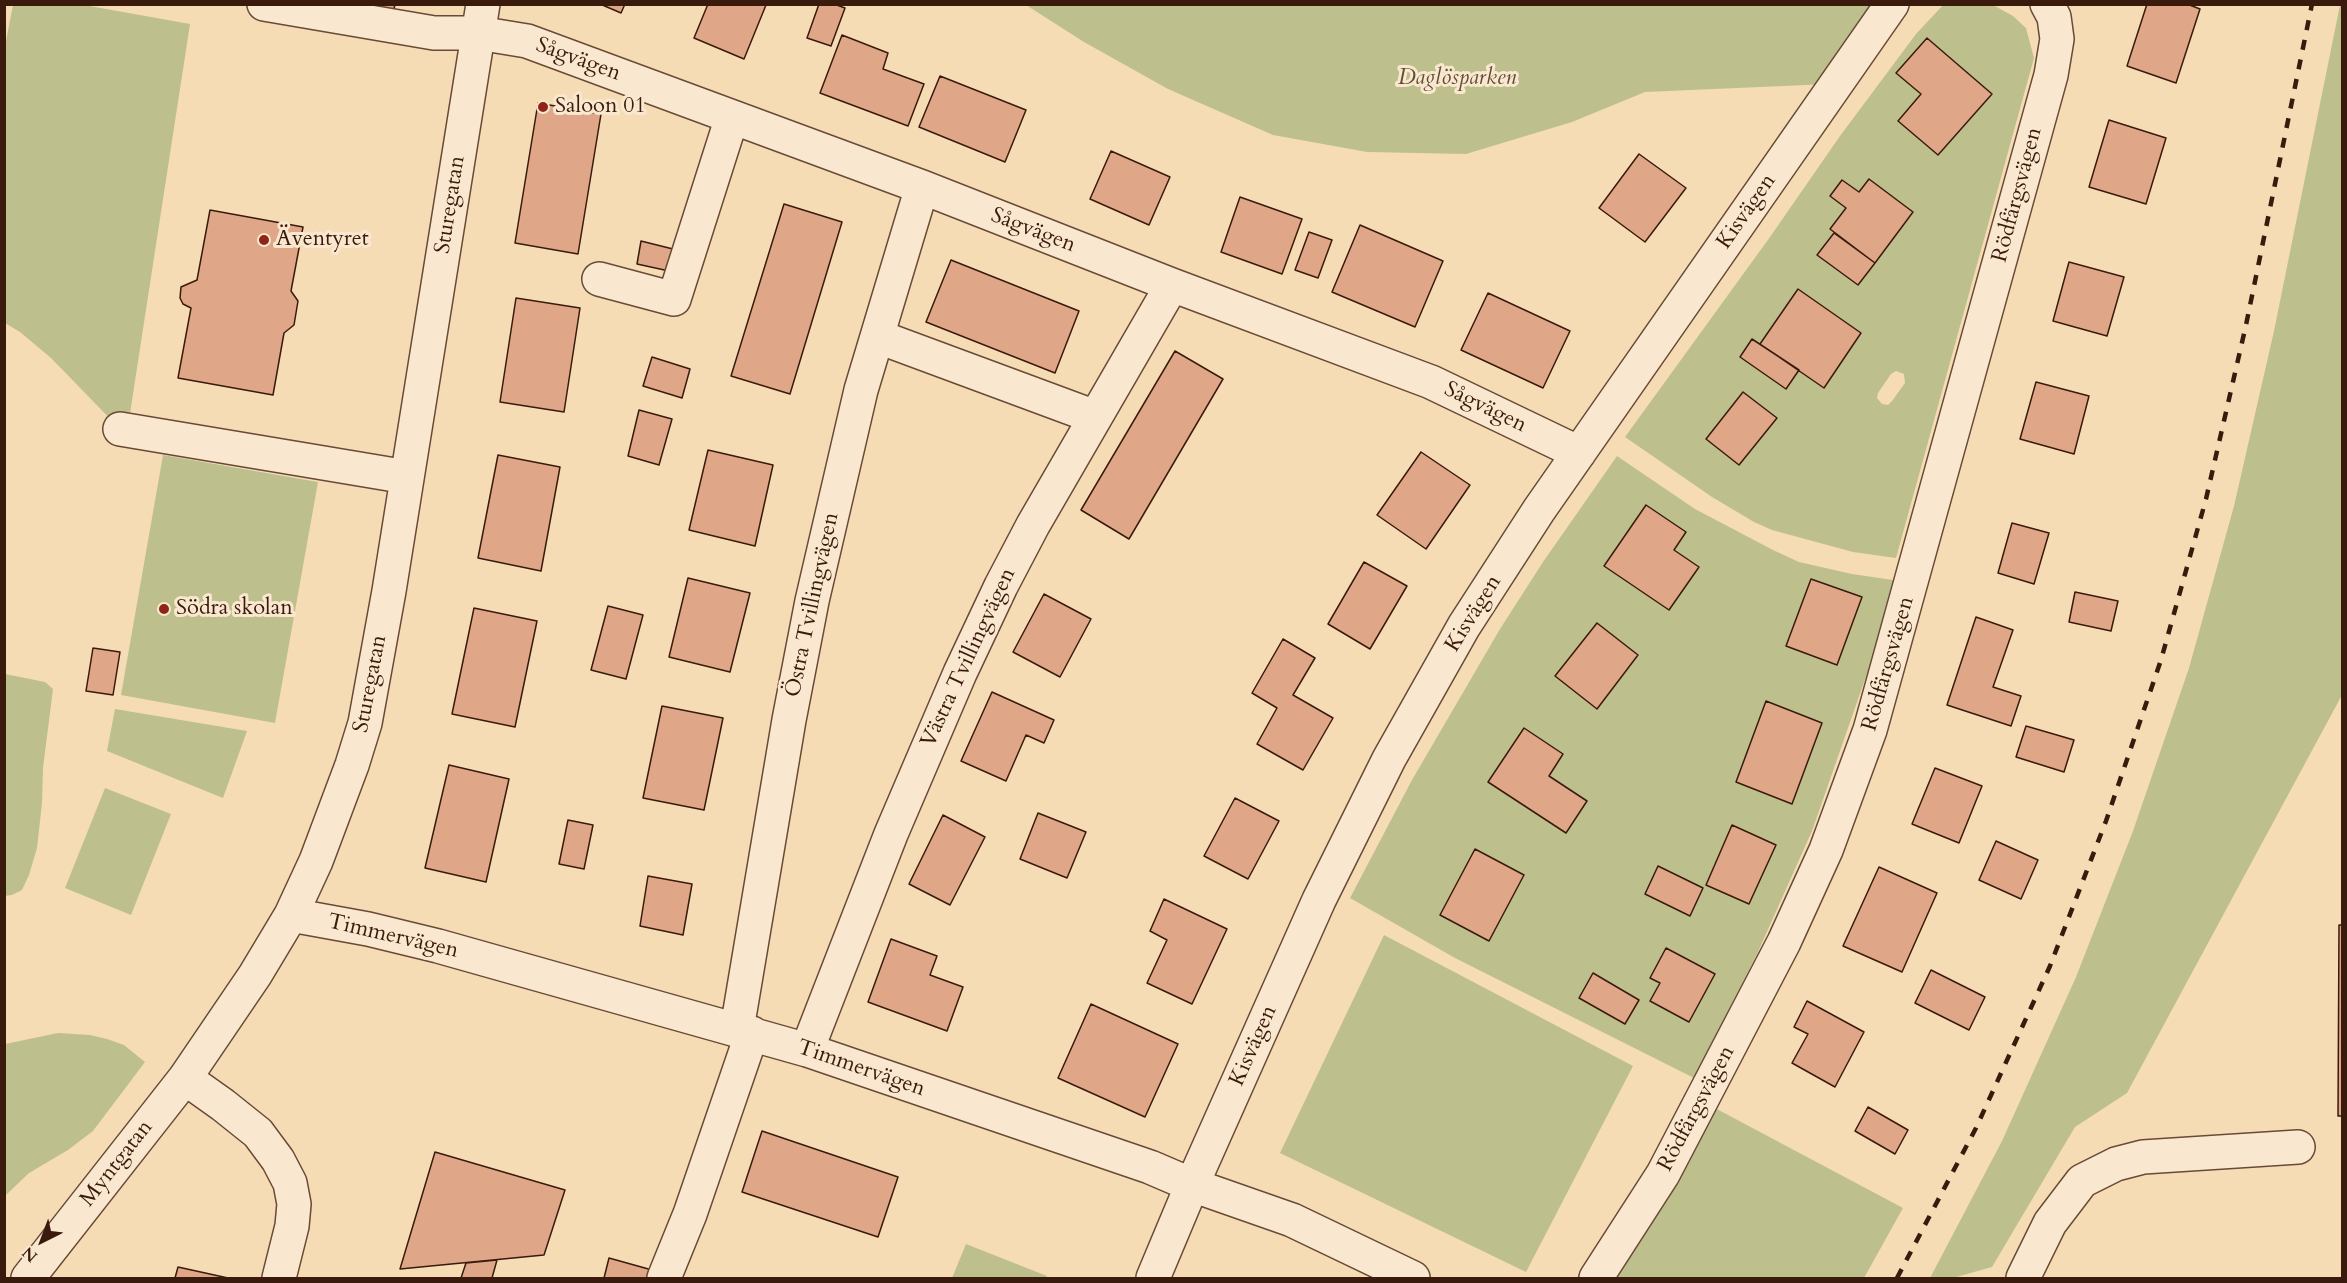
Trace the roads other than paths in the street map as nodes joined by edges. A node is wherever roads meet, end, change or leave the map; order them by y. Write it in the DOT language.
graph roads {
  1 [pos="264,4"];
  2 [pos="1892,4"];
  3 [pos="2047,4"];
  4 [pos="324,9"];
  5 [pos="481,19"];
  6 [pos="732,117"];
  7 [pos="922,187"];
  8 [pos="599,279"];
  9 [pos="1172,285"];
  10 [pos="879,337"];
  11 [pos="1095,417"];
  12 [pos="120,429"];
  13 [pos="1579,453"];
  14 [pos="407,477"];
  15 [pos="291,915"];
  16 [pos="745,1031"];
  17 [pos="807,1050"];
  18 [pos="184,1078"];
  19 [pos="2298,1147"];
  20 [pos="1192,1185"];
  21 [pos="28,1278"];
  22 [pos="279,1278"];
  23 [pos="664,1278"];
  24 [pos="1153,1278"];
  25 [pos="1413,1278"];
  26 [pos="1596,1278"];
  27 [pos="2023,1278"];
  1 -- 4 [label="street, Sågvägen"];
  2 -- 13 [label="street, Kisvägen"];
  3 -- 26 [label="street, Rödfärgsvägen"];
  4 -- 5 [label="street, Sågvägen"];
  5 -- 6 [label="street, Sågvägen"];
  5 -- 14 [label="street, Sturegatan"];
  6 -- 7 [label="street, Sågvägen"];
  6 -- 8 [label="street"];
  7 -- 9 [label="street, Sågvägen"];
  7 -- 10 [label="street, Östra Tvillingvägen"];
  9 -- 11 [label="street, Västra Tvillingvägen"];
  9 -- 13 [label="street, Sågvägen"];
  10 -- 11 [label="street"];
  10 -- 16 [label="street, Östra Tvillingvägen"];
  11 -- 17 [label="street, Västra Tvillingvägen"];
  12 -- 14 [label="street"];
  13 -- 20 [label="street, Kisvägen"];
  14 -- 15 [label="street, Sturegatan"];
  15 -- 16 [label="street, Timmervägen"];
  15 -- 18 [label="street, Sturegatan"];
  16 -- 17 [label="street, Timmervägen"];
  16 -- 23 [label="street, Östra Tvillingvägen"];
  17 -- 20 [label="street, Timmervägen"];
  18 -- 21 [label="street, Myntgatan"];
  18 -- 22 [label="street"];
  19 -- 27 [label="street"];
  20 -- 24 [label="street, Kisvägen"];
  20 -- 25 [label="street, Timmervägen"];
}
